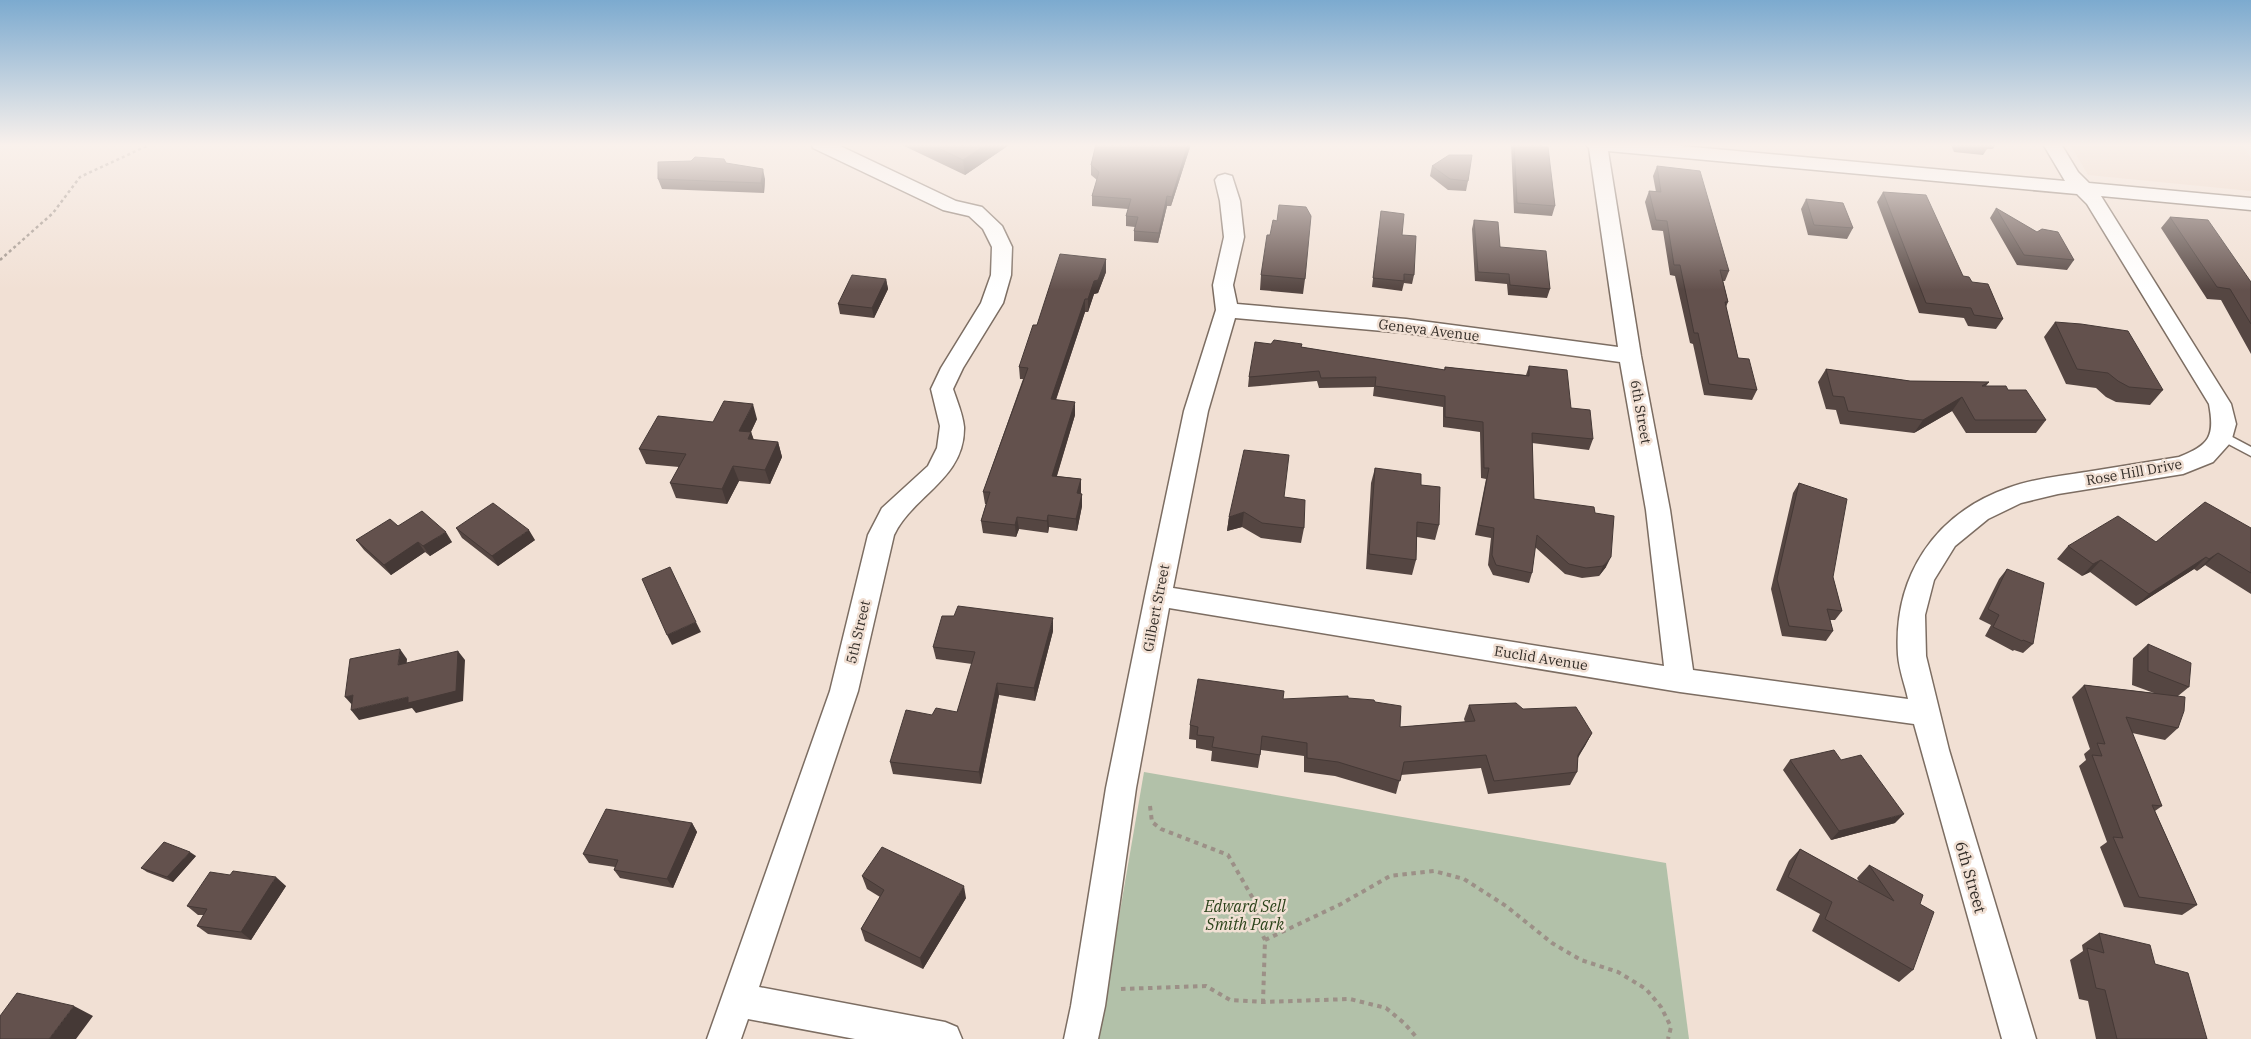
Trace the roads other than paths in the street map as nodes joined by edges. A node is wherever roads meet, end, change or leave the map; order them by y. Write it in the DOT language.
graph roads {
  1 [pos="922,192"];
  2 [pos="1228,192"];
  3 [pos="1605,192"];
  4 [pos="2085,192"];
  5 [pos="2128,192"];
  6 [pos="2251,204"];
  7 [pos="1227,310"];
  8 [pos="1630,356"];
  9 [pos="2221,434"];
  10 [pos="2251,452"];
  11 [pos="1158,596"];
  12 [pos="1680,680"];
  13 [pos="1926,714"];
  14 [pos="738,1000"];
  15 [pos="724,1039"];
  16 [pos="946,1039"];
  17 [pos="1081,1039"];
  18 [pos="2019,1039"];
  1 -- 14 [label="street, 5th Street"];
  2 -- 7 [label="street, Gilbert Street"];
  3 -- 8 [label="street, 6th Street"];
  4 -- 9 [label="street"];
  5 -- 6 [label="street"];
  7 -- 8 [label="street, Geneva Avenue"];
  7 -- 11 [label="street, Gilbert Street"];
  8 -- 12 [label="street, 6th Street"];
  9 -- 10 [label="lane"];
  9 -- 13 [label="street, Rose Hill Drive"];
  11 -- 12 [label="street, Euclid Avenue"];
  11 -- 17 [label="street, Gilbert Street"];
  12 -- 13 [label="street, Euclid Avenue"];
  13 -- 18 [label="street, 6th Street"];
  14 -- 15 [label="street, 5th Street"];
  14 -- 16 [label="street"];
}
